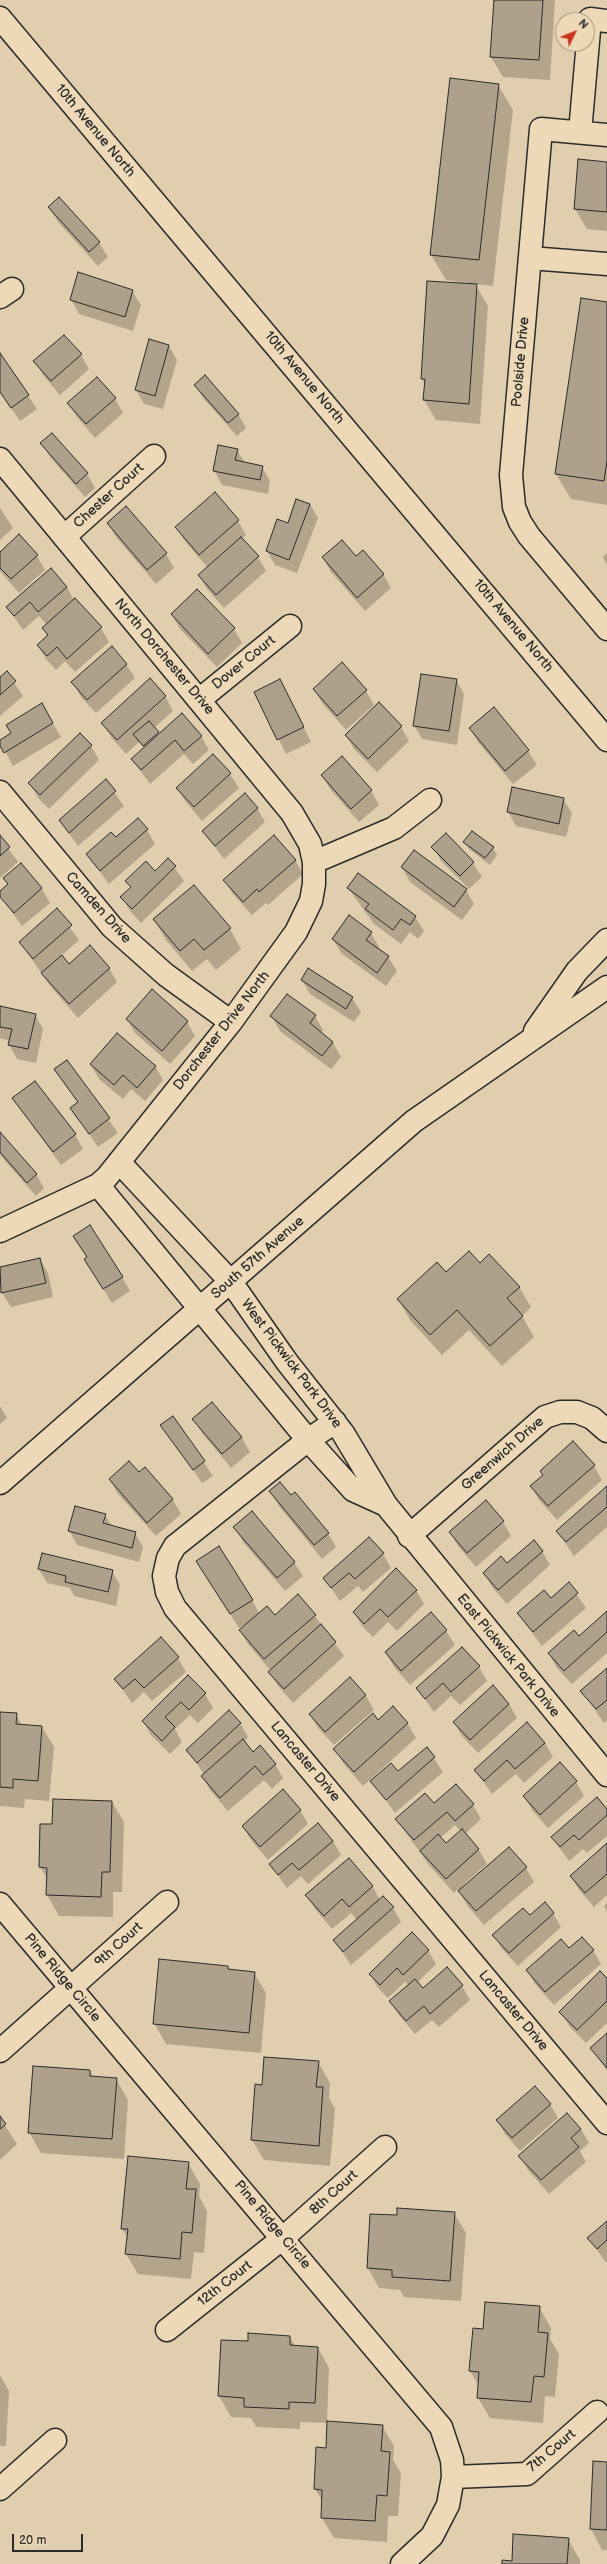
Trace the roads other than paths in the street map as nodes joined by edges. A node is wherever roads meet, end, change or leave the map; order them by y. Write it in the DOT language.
graph roads {
  1 [pos="0,18"];
  2 [pos="607,21"];
  3 [pos="580,132"];
  4 [pos="607,135"];
  5 [pos="530,258"];
  6 [pos="607,264"];
  7 [pos="154,456"];
  8 [pos="0,459"];
  9 [pos="64,537"];
  10 [pos="290,626"];
  11 [pos="607,629"];
  12 [pos="199,700"];
  13 [pos="607,740"];
  14 [pos="0,792"];
  15 [pos="430,800"];
  16 [pos="314,862"];
  17 [pos="607,940"];
  18 [pos="607,987"];
  19 [pos="231,1022"];
  20 [pos="526,1044"];
  21 [pos="119,1162"];
  22 [pos="98,1185"];
  23 [pos="0,1231"];
  24 [pos="231,1282"];
  25 [pos="199,1310"];
  26 [pos="334,1422"];
  27 [pos="607,1431"];
  28 [pos="308,1440"];
  29 [pos="0,1483"];
  30 [pos="386,1505"];
  31 [pos="410,1536"];
  32 [pos="607,1775"];
  33 [pos="167,1902"];
  34 [pos="0,1904"];
  35 [pos="71,1988"];
  36 [pos="0,2051"];
  37 [pos="607,2123"];
  38 [pos="386,2147"];
  39 [pos="283,2238"];
  40 [pos="168,2330"];
  41 [pos="596,2412"];
  42 [pos="55,2440"];
  43 [pos="453,2477"];
  44 [pos="0,2489"];
  45 [pos="402,2564"];
  1 -- 13 [label="street, 10th Avenue North"];
  2 -- 3 [label="street"];
  3 -- 4 [label="street, Poolside Drive"];
  3 -- 5 [label="street, Poolside Drive"];
  5 -- 6 [label="street"];
  5 -- 11 [label="street, Poolside Drive"];
  7 -- 9 [label="street, Chester Court"];
  8 -- 9 [label="street, North Dorchester Drive"];
  9 -- 12 [label="street, North Dorchester Drive"];
  10 -- 12 [label="street, Dover Court"];
  12 -- 16 [label="street, North Dorchester Drive"];
  14 -- 19 [label="street, Camden Drive"];
  15 -- 16 [label="street"];
  16 -- 19 [label="street, Dorchester Drive North"];
  17 -- 20 [label="street, South 57th Avenue"];
  18 -- 20 [label="street, South 57th Avenue"];
  19 -- 21 [label="street, Dorchester Drive North"];
  20 -- 24 [label="street, South 57th Avenue"];
  21 -- 22 [label="street, Dorchester Drive North"];
  21 -- 24 [label="street, West Pickwick Park Drive"];
  22 -- 23 [label="street"];
  22 -- 25 [label="street, West Pickwick Park Drive"];
  24 -- 25 [label="street, South 57th Avenue"];
  24 -- 26 [label="street, West Pickwick Park Drive"];
  25 -- 28 [label="street, West Pickwick Park Drive"];
  25 -- 29 [label="street, South 57th Avenue"];
  26 -- 28 [label="street, Lancaster Drive"];
  26 -- 30 [label="street, West Pickwick Park Drive"];
  27 -- 31 [label="street, Greenwich Drive"];
  28 -- 30 [label="street, West Pickwick Park Drive"];
  28 -- 37 [label="street, Lancaster Drive"];
  30 -- 31 [label="street, West Pickwick Park Drive"];
  31 -- 32 [label="street, East Pickwick Park Drive"];
  33 -- 35 [label="street, 9th Court"];
  34 -- 35 [label="street, Pine Ridge Circle"];
  35 -- 36 [label="street, 9th Court"];
  35 -- 39 [label="street, Pine Ridge Circle"];
  38 -- 39 [label="street, 8th Court"];
  39 -- 40 [label="street, 12th Court"];
  39 -- 43 [label="street, Pine Ridge Circle"];
  41 -- 43 [label="street, 7th Court"];
  42 -- 44 [label="street"];
  43 -- 45 [label="street, Pine Ridge Circle"];
}
